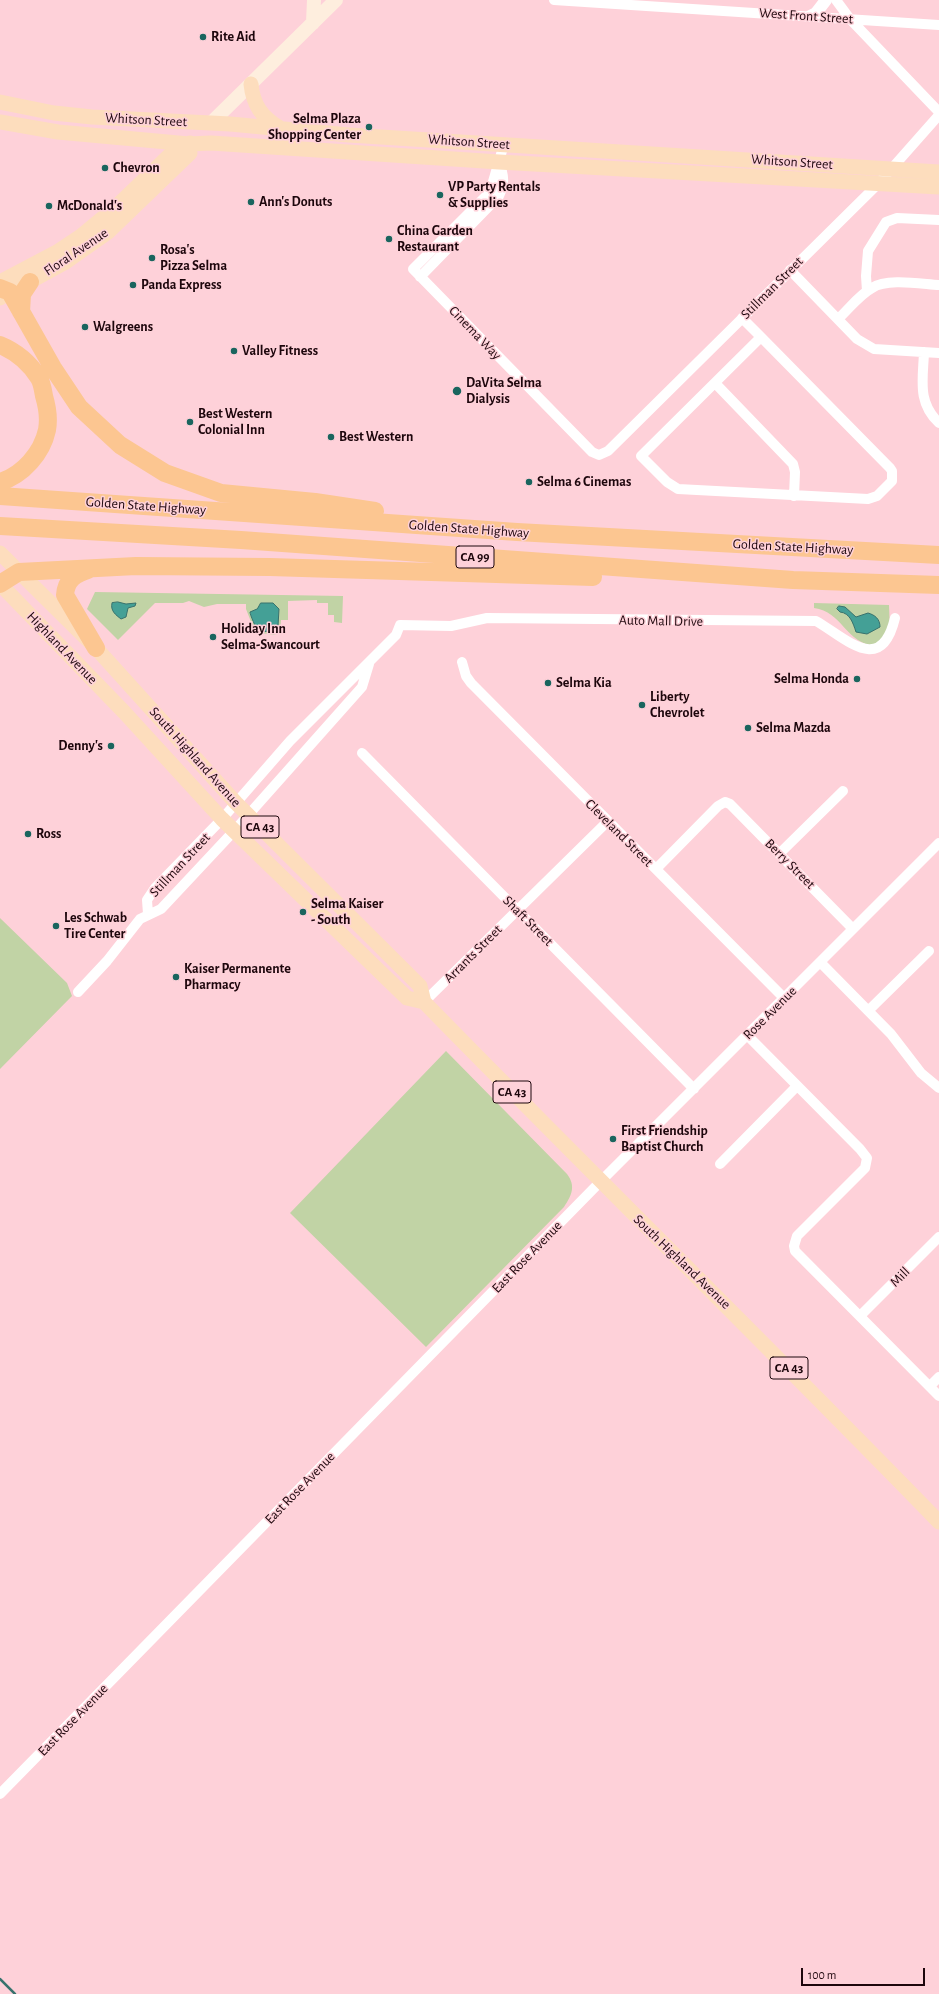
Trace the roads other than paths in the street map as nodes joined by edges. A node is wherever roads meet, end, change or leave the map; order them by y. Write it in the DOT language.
graph roads {
  1 [pos="314,0"];
  2 [pos="336,0"];
  3 [pos="554,0"];
  4 [pos="826,0"];
  5 [pos="836,0"];
  6 [pos="810,16"];
  7 [pos="850,19"];
  8 [pos="313,23"];
  9 [pos="939,25"];
  10 [pos="251,84"];
  11 [pos="0,102"];
  12 [pos="939,112"];
  13 [pos="939,115"];
  14 [pos="0,122"];
  15 [pos="211,123"];
  16 [pos="280,128"];
  17 [pos="349,135"];
  18 [pos="138,139"];
  19 [pos="422,139"];
  20 [pos="189,144"];
  21 [pos="504,144"];
  22 [pos="277,148"];
  23 [pos="351,152"];
  24 [pos="671,154"];
  25 [pos="775,161"];
  26 [pos="499,162"];
  27 [pos="596,167"];
  28 [pos="892,168"];
  29 [pos="939,172"];
  30 [pos="708,174"];
  31 [pos="149,175"];
  32 [pos="878,184"];
  33 [pos="939,187"];
  34 [pos="939,220"];
  35 [pos="790,270"];
  36 [pos="30,282"];
  37 [pos="939,285"];
  38 [pos="3,290"];
  39 [pos="867,291"];
  40 [pos="21,312"];
  41 [pos="742,318"];
  42 [pos="838,319"];
  43 [pos="761,337"];
  44 [pos="0,345"];
  45 [pos="924,352"];
  46 [pos="939,353"];
  47 [pos="715,383"];
  48 [pos="939,423"];
  49 [pos="598,455"];
  50 [pos="0,482"];
  51 [pos="0,496"];
  52 [pos="794,496"];
  53 [pos="6,527"];
  54 [pos="517,532"];
  55 [pos="0,553"];
  56 [pos="939,555"];
  57 [pos="92,569"];
  58 [pos="19,572"];
  59 [pos="793,580"];
  60 [pos="0,584"];
  61 [pos="939,584"];
  62 [pos="895,618"];
  63 [pos="400,626"];
  64 [pos="96,648"];
  65 [pos="370,662"];
  66 [pos="462,662"];
  67 [pos="124,712"];
  68 [pos="362,754"];
  69 [pos="843,791"];
  70 [pos="236,803"];
  71 [pos="248,814"];
  72 [pos="222,819"];
  73 [pos="607,822"];
  74 [pos="234,831"];
  75 [pos="939,843"];
  76 [pos="779,854"];
  77 [pos="656,868"];
  78 [pos="517,910"];
  79 [pos="148,914"];
  80 [pos="853,929"];
  81 [pos="929,951"];
  82 [pos="820,962"];
  83 [pos="78,992"];
  84 [pos="784,998"];
  85 [pos="424,1002"];
  86 [pos="869,1010"];
  87 [pos="747,1036"];
  88 [pos="797,1086"];
  89 [pos="939,1088"];
  90 [pos="694,1089"];
  91 [pos="720,1164"];
  92 [pos="600,1182"];
  93 [pos="939,1237"];
  94 [pos="860,1316"];
  95 [pos="939,1377"];
  96 [pos="930,1386"];
  97 [pos="939,1396"];
  98 [pos="939,1522"];
  99 [pos="0,1794"];
  1 -- 8 [label="main road"];
  2 -- 8 [label="main road, Floral Avenue"];
  3 -- 6 [label="street, West Front Street"];
  4 -- 6 [label="street"];
  5 -- 7 [label="street"];
  6 -- 7 [label="street, West Front Street"];
  7 -- 9 [label="street, West Front Street"];
  7 -- 12 [label="street"];
  8 -- 10 [label="main road, Floral Avenue"];
  10 -- 15 [label="main road, Floral Avenue"];
  10 -- 16 [label="main road"];
  11 -- 15 [label="main road, Whitson Street"];
  13 -- 28 [label="street, Stillman Street"];
  14 -- 18 [label="main road, Whitson Street"];
  15 -- 16 [label="main road, Whitson Street"];
  15 -- 20 [label="main road, Floral Avenue"];
  16 -- 17 [label="main road, Whitson Street"];
  17 -- 19 [label="main road, Whitson Street"];
  17 -- 22 [label="main road"];
  18 -- 20 [label="main road, Whitson Street"];
  18 -- 31 [label="main road"];
  19 -- 21 [label="main road, Whitson Street"];
  19 -- 23 [label="main road"];
  20 -- 22 [label="main road, Whitson Street"];
  20 -- 31 [label="main road, Floral Avenue"];
  20 -- 36 [label="main road, Floral Avenue"];
  21 -- 24 [label="main road, Whitson Street"];
  21 -- 26 [label="street, Cinema Way"];
  22 -- 23 [label="main road, Whitson Street"];
  23 -- 26 [label="main road, Whitson Street"];
  24 -- 25 [label="main road, Whitson Street"];
  24 -- 27 [label="main road"];
  25 -- 28 [label="main road, Whitson Street"];
  25 -- 30 [label="main road"];
  26 -- 27 [label="main road, Whitson Street"];
  26 -- 49 [label="street, Cinema Way"];
  27 -- 30 [label="main road, Whitson Street"];
  28 -- 29 [label="main road, Whitson Street"];
  28 -- 32 [label="street, Stillman Street"];
  30 -- 32 [label="main road, Whitson Street"];
  31 -- 38 [label="main road, Floral Avenue"];
  32 -- 33 [label="main road, Whitson Street"];
  32 -- 35 [label="street, Stillman Street"];
  34 -- 39 [label="street"];
  35 -- 41 [label="street, Stillman Street"];
  35 -- 42 [label="street"];
  36 -- 38 [label="main road, Floral Avenue"];
  36 -- 40 [label="highway"];
  37 -- 39 [label="street"];
  38 -- 40 [label="highway"];
  39 -- 42 [label="street"];
  40 -- 54 [label="highway"];
  41 -- 43 [label="street"];
  41 -- 49 [label="street, Stillman Street"];
  42 -- 45 [label="street"];
  43 -- 47 [label="street"];
  43 -- 52 [label="street"];
  44 -- 50 [label="highway"];
  45 -- 46 [label="street"];
  45 -- 48 [label="street"];
  47 -- 52 [label="street"];
  47 -- 52 [label="street"];
  51 -- 54 [label="highway, Golden State Highway / CA 99"];
  53 -- 59 [label="highway, Golden State Highway / CA 99"];
  54 -- 56 [label="highway, Golden State Highway / CA 99"];
  55 -- 58 [label="main road, Highland Avenue / CA 43"];
  57 -- 58 [label="highway"];
  57 -- 59 [label="highway"];
  57 -- 64 [label="highway"];
  58 -- 60 [label="highway"];
  58 -- 64 [label="main road, Highland Avenue / CA 43"];
  59 -- 61 [label="highway, Golden State Highway / CA 99"];
  60 -- 67 [label="main road, Highland Avenue / CA 43"];
  62 -- 63 [label="street, Auto Mall Drive"];
  63 -- 65 [label="street, Stillman Street"];
  64 -- 70 [label="main road, South Highland Avenue / CA 43"];
  65 -- 70 [label="street, Stillman Street"];
  65 -- 71 [label="street, Stillman Street"];
  66 -- 73 [label="street, Cleveland Street"];
  67 -- 72 [label="main road, South Highland Avenue / CA 43"];
  68 -- 78 [label="street, Shaft Street"];
  69 -- 76 [label="street"];
  70 -- 71 [label="main road, South Highland Avenue / CA 43"];
  70 -- 72 [label="street, Stillman Street"];
  71 -- 74 [label="street, Stillman Street"];
  71 -- 85 [label="main road, South Highland Avenue / CA 43"];
  72 -- 74 [label="main road, South Highland Avenue / CA 43"];
  72 -- 79 [label="street, Stillman Street"];
  73 -- 77 [label="street, Cleveland Street"];
  73 -- 78 [label="street, Arrants Street"];
  74 -- 79 [label="street, Stillman Street"];
  74 -- 85 [label="main road, South Highland Avenue / CA 43"];
  75 -- 80 [label="street, Rose Avenue"];
  76 -- 77 [label="street, Berry Street"];
  76 -- 80 [label="street, Berry Street"];
  77 -- 84 [label="street, Cleveland Street"];
  78 -- 85 [label="street, Arrants Street"];
  78 -- 90 [label="street, Shaft Street"];
  79 -- 83 [label="street, Stillman Street"];
  80 -- 82 [label="street, Rose Avenue"];
  81 -- 86 [label="street"];
  82 -- 84 [label="street, Rose Avenue"];
  82 -- 86 [label="street"];
  84 -- 87 [label="street, Rose Avenue"];
  85 -- 92 [label="main road, South Highland Avenue / CA 43"];
  86 -- 89 [label="street"];
  87 -- 88 [label="street"];
  87 -- 90 [label="street, Rose Avenue"];
  88 -- 91 [label="street"];
  88 -- 94 [label="street"];
  90 -- 92 [label="street, Rose Avenue"];
  92 -- 98 [label="main road, South Highland Avenue / CA 43"];
  92 -- 99 [label="street, East Rose Avenue"];
  93 -- 94 [label="street, Mill"];
  94 -- 96 [label="street"];
  95 -- 96 [label="street"];
  96 -- 97 [label="street"];
}
